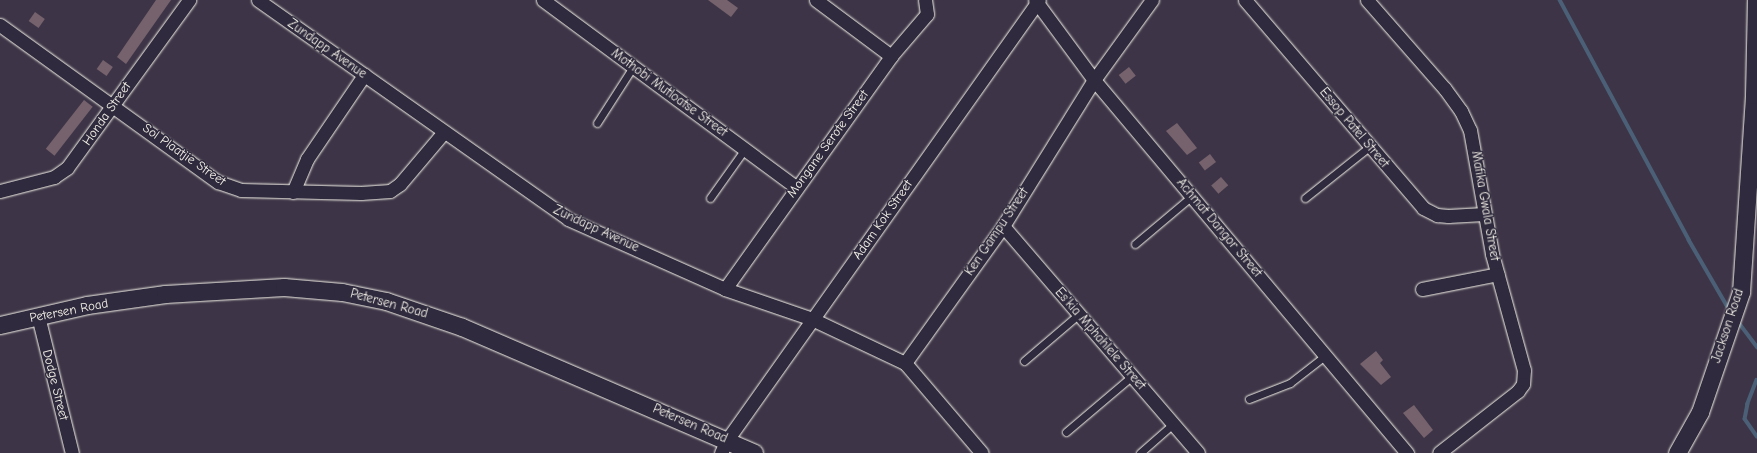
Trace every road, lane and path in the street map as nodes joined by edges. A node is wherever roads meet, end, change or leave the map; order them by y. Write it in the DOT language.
graph roads {
  1 [pos="189,0"];
  2 [pos="258,0"];
  3 [pos="543,0"];
  4 [pos="816,0"];
  5 [pos="925,0"];
  6 [pos="1152,0"];
  7 [pos="1245,0"];
  8 [pos="1367,0"];
  9 [pos="1756,0"];
  10 [pos="1037,1"];
  11 [pos="0,25"];
  12 [pos="892,56"];
  13 [pos="633,67"];
  14 [pos="364,75"];
  15 [pos="1094,80"];
  16 [pos="113,104"];
  17 [pos="597,123"];
  18 [pos="444,132"];
  19 [pos="1369,147"];
  20 [pos="745,149"];
  21 [pos="1753,171"];
  22 [pos="796,186"];
  23 [pos="2,188"];
  24 [pos="293,192"];
  25 [pos="1192,196"];
  26 [pos="710,198"];
  27 [pos="1305,198"];
  28 [pos="1484,214"];
  29 [pos="1003,226"];
  30 [pos="1135,244"];
  31 [pos="1498,274"];
  32 [pos="725,289"];
  33 [pos="1422,289"];
  34 [pos="1079,314"];
  35 [pos="38,316"];
  36 [pos="812,319"];
  37 [pos="0,325"];
  38 [pos="1326,356"];
  39 [pos="1024,361"];
  40 [pos="905,363"];
  41 [pos="1132,376"];
  42 [pos="1249,398"];
  43 [pos="1173,424"];
  44 [pos="1066,432"];
  45 [pos="724,446"];
  46 [pos="72,453"];
  47 [pos="754,453"];
  48 [pos="982,453"];
  49 [pos="1140,453"];
  50 [pos="1198,453"];
  51 [pos="1407,453"];
  52 [pos="1439,453"];
  53 [pos="1677,453"];
  1 -- 16 [label="street, Honda Street"];
  2 -- 14 [label="street, Zundapp Avenue"];
  3 -- 13 [label="street, Mothobi Mutloatse Street"];
  4 -- 12 [label="street"];
  5 -- 12 [label="street, Mongane Serote Street"];
  6 -- 15 [label="street, Ken Gampu Street"];
  7 -- 19 [label="street, Essop Patel Street"];
  8 -- 28 [label="street, Mafika Gwala Street"];
  9 -- 21 [label="street, Jackson Road"];
  10 -- 15 [label="street, Achmat Dangor Street"];
  10 -- 36 [label="street, Adam Kok Street"];
  11 -- 16 [label="street, Sol Plaatjie Street"];
  12 -- 22 [label="street, Mongane Serote Street"];
  13 -- 17 [label="lane"];
  13 -- 20 [label="street, Mothobi Mutloatse Street"];
  14 -- 18 [label="street, Zundapp Avenue"];
  14 -- 24 [label="street"];
  15 -- 25 [label="street, Achmat Dangor Street"];
  15 -- 29 [label="street, Ken Gampu Street"];
  16 -- 23 [label="street, Honda Street"];
  16 -- 24 [label="street, Sol Plaatjie Street"];
  18 -- 24 [label="street, Sol Plaatjie Street"];
  18 -- 32 [label="street, Zundapp Avenue"];
  19 -- 27 [label="lane"];
  19 -- 28 [label="street, Essop Patel Street"];
  20 -- 22 [label="street, Mothobi Mutloatse Street"];
  20 -- 26 [label="lane"];
  21 -- 53 [label="street, Jackson Road"];
  22 -- 32 [label="street, Mongane Serote Street"];
  25 -- 30 [label="lane"];
  25 -- 38 [label="street, Achmat Dangor Street"];
  28 -- 31 [label="street, Mafika Gwala Street"];
  29 -- 34 [label="street, Es'kia Mphahlele Street"];
  29 -- 40 [label="street, Ken Gampu Street"];
  31 -- 33 [label="street"];
  31 -- 52 [label="street, Mafika Gwala Street"];
  32 -- 36 [label="street, Zundapp Avenue"];
  34 -- 39 [label="lane"];
  34 -- 41 [label="street, Es'kia Mphahlele Street"];
  35 -- 37 [label="street, Petersen Road"];
  35 -- 45 [label="street, Petersen Road"];
  35 -- 46 [label="street, Dodge Street"];
  36 -- 40 [label="street, Zundapp Avenue"];
  36 -- 45 [label="street, Adam Kok Street"];
  38 -- 42 [label="lane"];
  38 -- 51 [label="street, Achmat Dangor Street"];
  40 -- 48 [label="street"];
  41 -- 43 [label="street, Es'kia Mphahlele Street"];
  41 -- 44 [label="lane"];
  43 -- 49 [label="lane"];
  43 -- 50 [label="street, Es'kia Mphahlele Street"];
  45 -- 47 [label="street, Petersen Road"];
}
